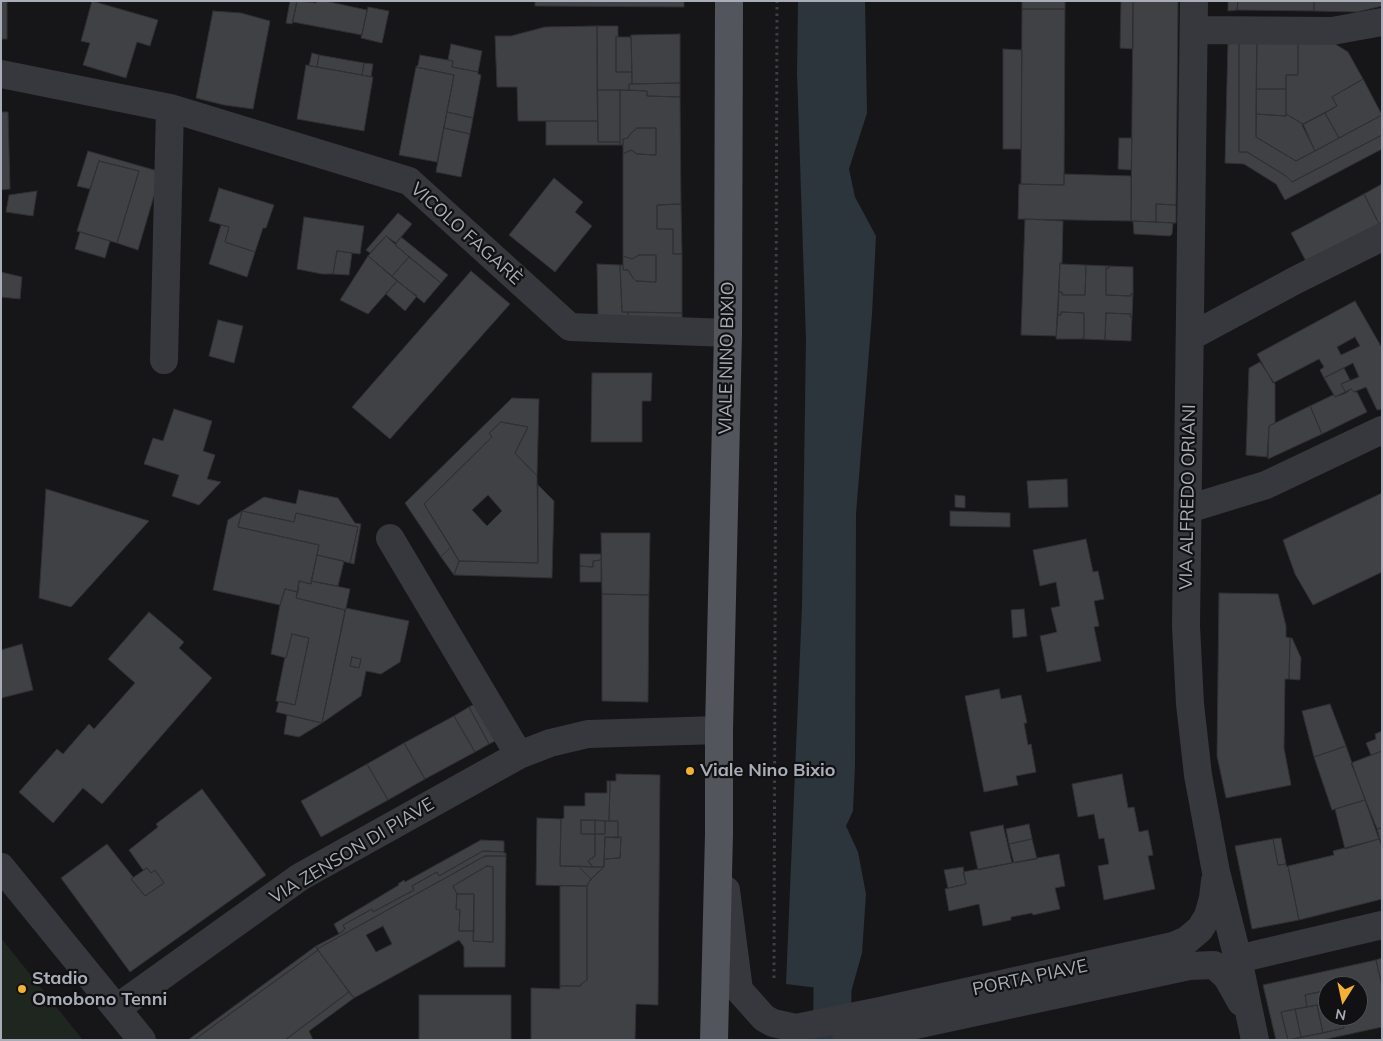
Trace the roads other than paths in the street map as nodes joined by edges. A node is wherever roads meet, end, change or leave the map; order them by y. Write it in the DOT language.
graph roads {
  1 [pos="729,1"];
  2 [pos="1194,1"];
  3 [pos="1382,22"];
  4 [pos="1194,30"];
  5 [pos="1,74"];
  6 [pos="170,108"];
  7 [pos="1382,238"];
  8 [pos="728,333"];
  9 [pos="1190,337"];
  10 [pos="164,360"];
  11 [pos="1382,430"];
  12 [pos="1188,509"];
  13 [pos="390,538"];
  14 [pos="719,730"];
  15 [pos="519,754"];
  16 [pos="719,834"];
  17 [pos="1,867"];
  18 [pos="1216,872"];
  19 [pos="1382,924"];
  20 [pos="1238,959"];
  21 [pos="117,1008"];
  22 [pos="880,1022"];
  23 [pos="796,1028"];
  24 [pos="1253,1030"];
  25 [pos="142,1040"];
  26 [pos="714,1040"];
  27 [pos="846,1040"];
  1 -- 8 [label="main road, VIALE NINO BIXIO"];
  2 -- 4 [label="street, VIA ALFREDO ORIANI"];
  3 -- 4 [label="street"];
  4 -- 9 [label="street, VIA ALFREDO ORIANI"];
  5 -- 6 [label="street, VICOLO FAGARÈ"];
  6 -- 8 [label="street, VICOLO FAGARÈ"];
  6 -- 10 [label="street"];
  7 -- 9 [label="street"];
  8 -- 14 [label="main road, VIALE NINO BIXIO"];
  9 -- 12 [label="street, VIA ALFREDO ORIANI"];
  11 -- 12 [label="street"];
  12 -- 18 [label="street, VIA ALFREDO ORIANI"];
  13 -- 15 [label="street"];
  14 -- 15 [label="street, VIA ZENSON DI PIAVE"];
  14 -- 16 [label="main road, VIALE NINO BIXIO"];
  15 -- 21 [label="street, VIA ZENSON DI PIAVE"];
  16 -- 23 [label="street, VIALE NINO BIXIO"];
  16 -- 26 [label="main road, VIALE NINO BIXIO"];
  17 -- 21 [label="street"];
  18 -- 20 [label="street, VIA ALFREDO ORIANI"];
  18 -- 22 [label="street, PORTA PIAVE"];
  19 -- 20 [label="street"];
  20 -- 24 [label="street, VIA ALFREDO ORIANI"];
  21 -- 25 [label="street"];
  22 -- 23 [label="street, PORTA PIAVE"];
  22 -- 24 [label="street, PORTA PIAVE"];
  22 -- 27 [label="street, PORTA PIAVE"];
}
